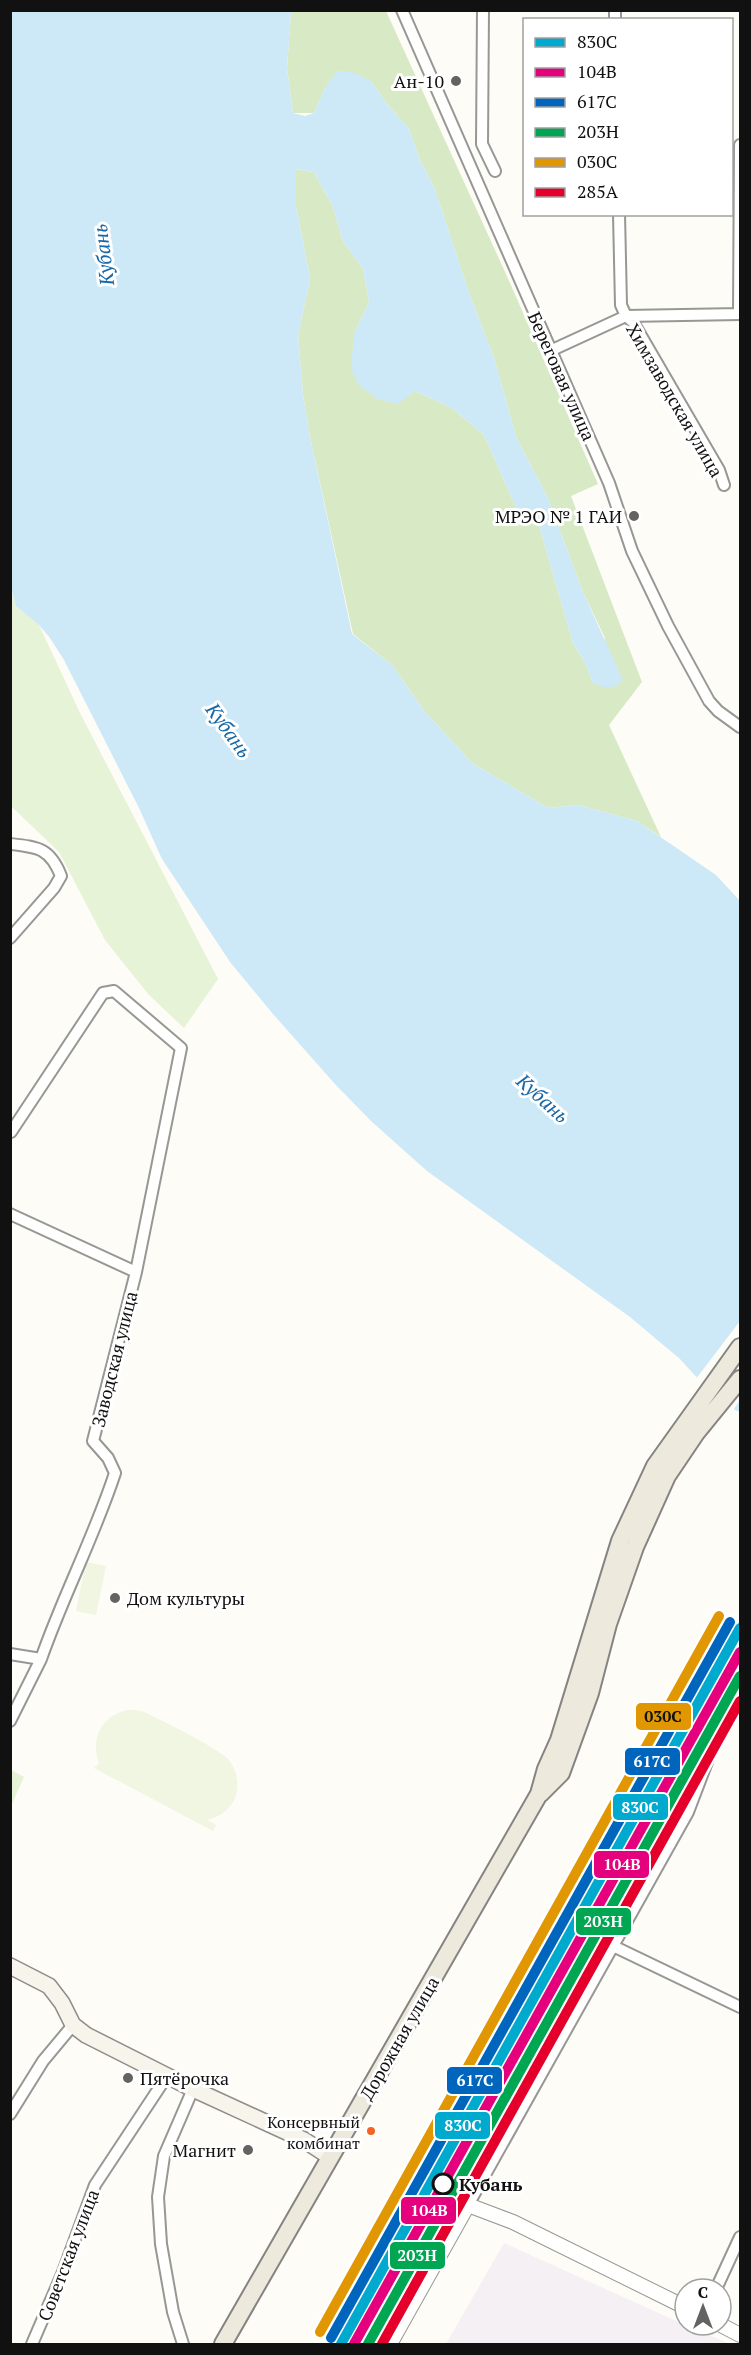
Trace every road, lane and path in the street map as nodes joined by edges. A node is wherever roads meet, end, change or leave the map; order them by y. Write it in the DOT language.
graph roads {
  1 [pos="402,10"];
  2 [pos="483,10"];
  3 [pos="741,145"];
  4 [pos="495,171"];
  5 [pos="619,216"];
  6 [pos="740,314"];
  7 [pos="626,316"];
  8 [pos="550,351"];
  9 [pos="724,485"];
  10 [pos="741,727"];
  11 [pos="10,844"];
  12 [pos="10,938"];
  13 [pos="11,1132"];
  14 [pos="10,1214"];
  15 [pos="136,1272"];
  16 [pos="741,1347"];
  17 [pos="741,1379"];
  18 [pos="628,1544"];
  19 [pos="10,1654"];
  20 [pos="41,1659"];
  21 [pos="741,1695"];
  22 [pos="10,1721"];
  23 [pos="613,1946"];
  24 [pos="10,1966"];
  25 [pos="741,2007"];
  26 [pos="73,2025"];
  27 [pos="167,2076"];
  28 [pos="192,2089"];
  29 [pos="10,2114"];
  30 [pos="330,2157"];
  31 [pos="468,2205"];
  32 [pos="741,2237"];
  33 [pos="722,2277"];
  34 [pos="673,2301"];
  35 [pos="182,2340"];
  36 [pos="33,2344"];
  37 [pos="193,2344"];
  38 [pos="224,2344"];
  39 [pos="390,2344"];
  1 -- 8 [label="street, Береговая улица"];
  2 -- 4 [label="street"];
  3 -- 6 [label="street"];
  5 -- 7 [label="street"];
  6 -- 7 [label="street, Химзаводская улица"];
  7 -- 8 [label="street, Химзаводская улица"];
  7 -- 9 [label="street, Химзаводская улица"];
  8 -- 10 [label="street, Береговая улица"];
  11 -- 12 [label="street"];
  13 -- 15 [label="street, Заводская улица"];
  14 -- 15 [label="street"];
  15 -- 20 [label="street, Заводская улица"];
  16 -- 18 [label="main road"];
  17 -- 18 [label="main road"];
  18 -- 30 [label="main road, Дорожная улица"];
  19 -- 20 [label="street"];
  20 -- 22 [label="street, Заводская улица"];
  21 -- 23 [label="street"];
  23 -- 25 [label="street"];
  23 -- 31 [label="street"];
  24 -- 26 [label="main road"];
  26 -- 27 [label="main road"];
  26 -- 29 [label="street"];
  27 -- 28 [label="main road"];
  27 -- 36 [label="street, Советская улица"];
  28 -- 30 [label="main road"];
  28 -- 35 [label="street"];
  30 -- 38 [label="main road, Дорожная улица"];
  31 -- 34 [label="street"];
  31 -- 39 [label="street"];
  32 -- 33 [label="street"];
  35 -- 37 [label="street"];
}
